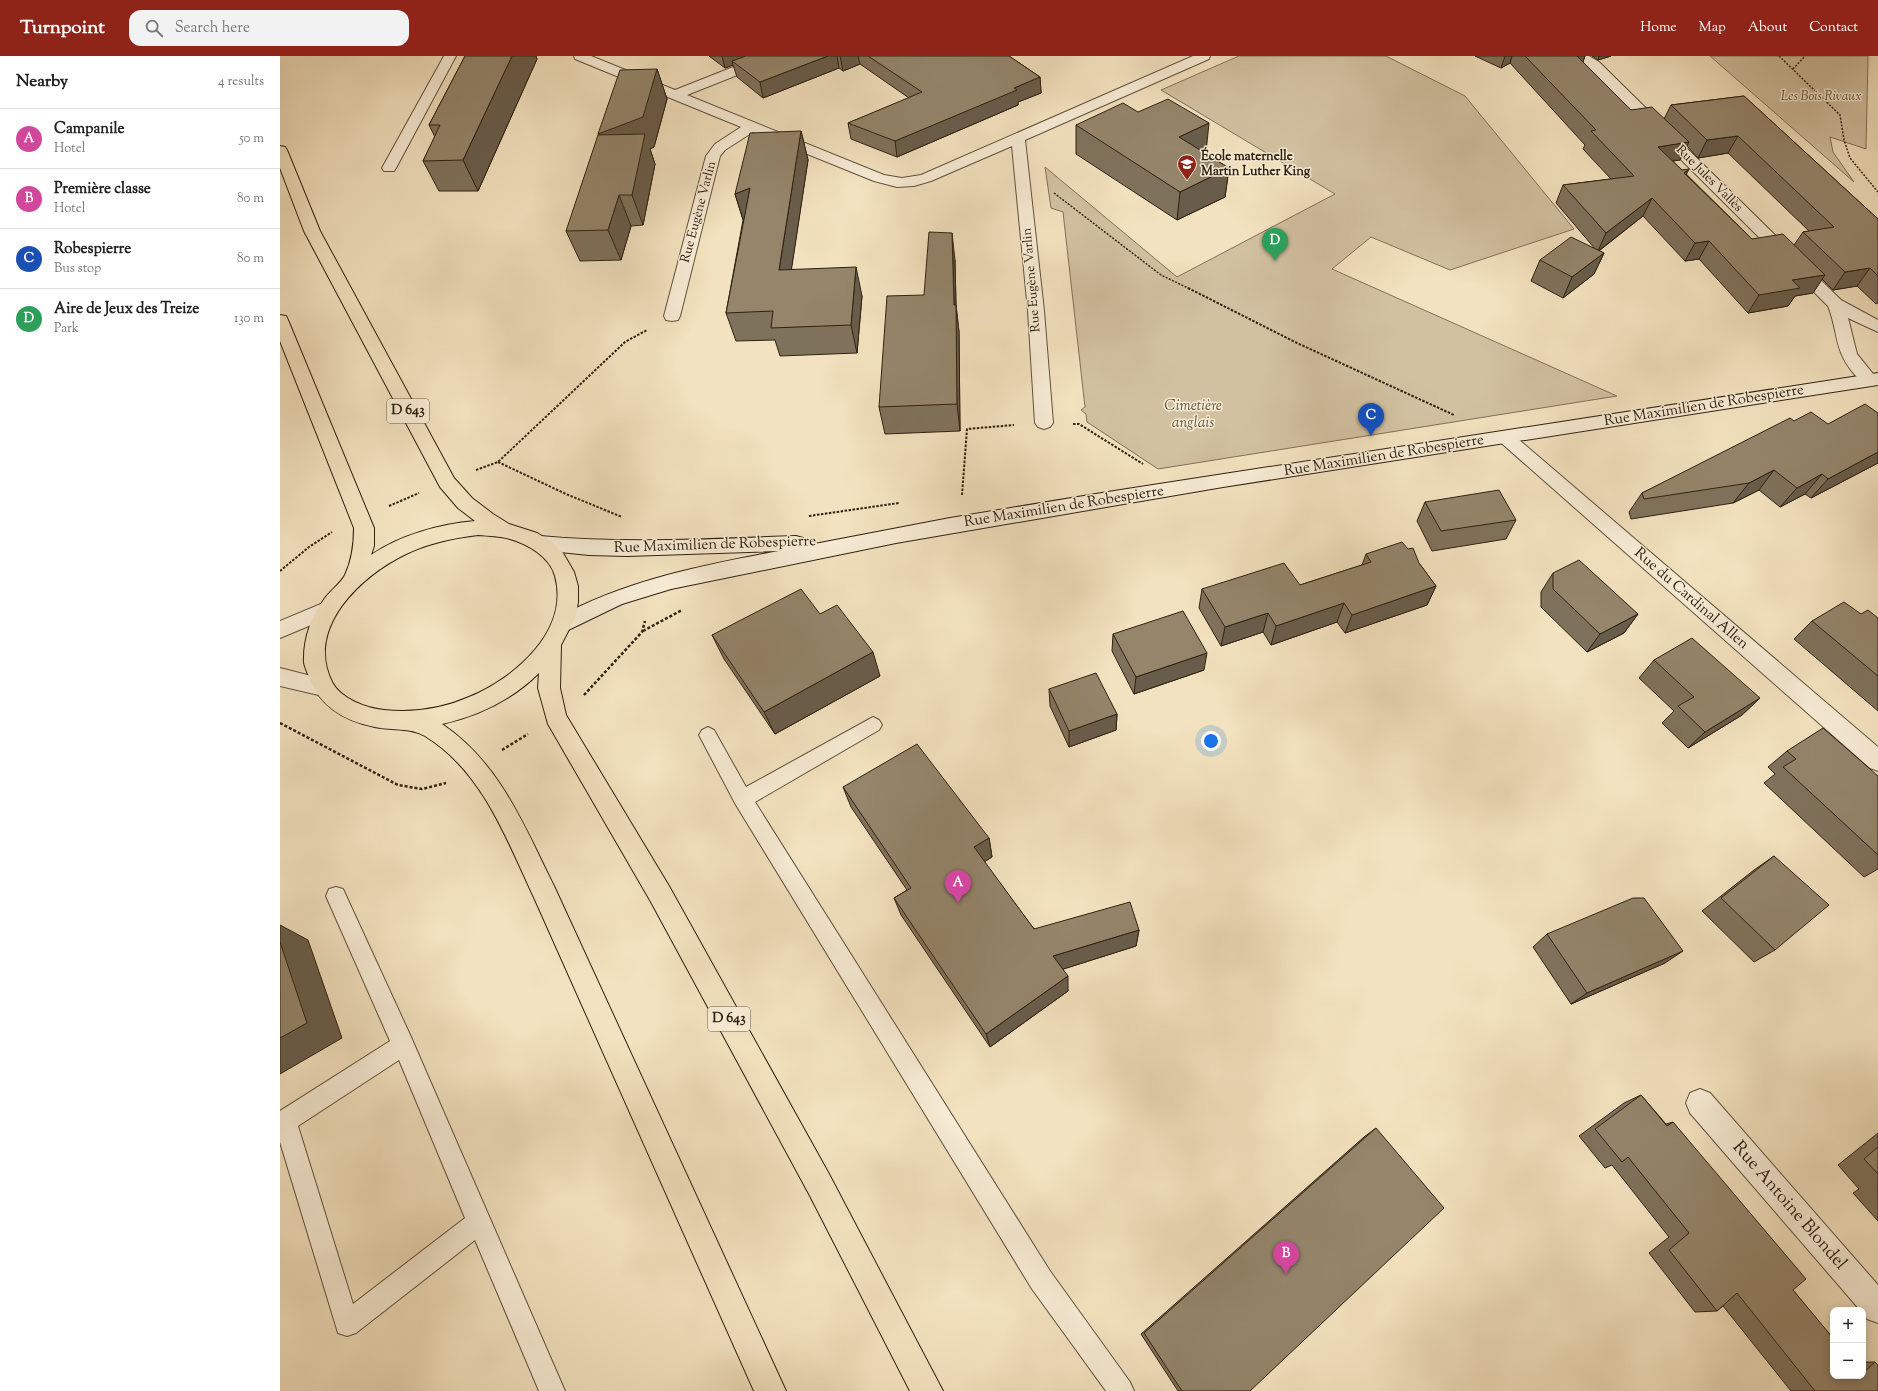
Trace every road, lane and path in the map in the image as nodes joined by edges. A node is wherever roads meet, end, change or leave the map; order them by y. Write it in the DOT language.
graph roads {
  1 [pos="450,56"];
  2 [pos="580,56"];
  3 [pos="773,56"];
  4 [pos="1204,56"];
  5 [pos="1580,56"];
  6 [pos="1779,56"];
  7 [pos="1805,56"];
  8 [pos="1793,69"];
  9 [pos="675,95"];
  10 [pos="752,126"];
  11 [pos="1018,138"];
  12 [pos="280,150"];
  13 [pos="389,168"];
  14 [pos="1024,192"];
  15 [pos="1878,192"];
  16 [pos="1835,304"];
  17 [pos="672,316"];
  18 [pos="280,320"];
  19 [pos="1878,327"];
  20 [pos="1874,379"];
  21 [pos="1044,423"];
  22 [pos="1505,437"];
  23 [pos="1480,441"];
  24 [pos="498,462"];
  25 [pos="448,482"];
  26 [pos="1160,491"];
  27 [pos="962,495"];
  28 [pos="968,495"];
  29 [pos="955,496"];
  30 [pos="906,502"];
  31 [pos="804,516"];
  32 [pos="361,517"];
  33 [pos="623,517"];
  34 [pos="502,530"];
  35 [pos="891,535"];
  36 [pos="540,543"];
  37 [pos="280,571"];
  38 [pos="354,580"];
  39 [pos="328,609"];
  40 [pos="646,619"];
  41 [pos="280,630"];
  42 [pos="557,635"];
  43 [pos="280,677"];
  44 [pos="323,687"];
  45 [pos="556,717"];
  46 [pos="411,720"];
  47 [pos="280,723"];
  48 [pos="872,725"];
  49 [pos="708,735"];
  50 [pos="1878,761"];
  51 [pos="475,766"];
  52 [pos="743,799"];
  53 [pos="336,896"];
  54 [pos="403,1045"];
  55 [pos="1700,1103"];
  56 [pos="283,1122"];
  57 [pos="478,1222"];
  58 [pos="1878,1308"];
  59 [pos="552,1391"];
  60 [pos="770,1391"];
  61 [pos="928,1391"];
  62 [pos="1121,1391"];
  1 -- 13 [label="street"];
  2 -- 9 [label="street"];
  3 -- 9 [label="street"];
  4 -- 11 [label="street"];
  5 -- 16 [label="street, Rue Jules Vallès"];
  6 -- 8 [label="path"];
  7 -- 8 [label="path"];
  8 -- 15 [label="path"];
  9 -- 10 [label="street"];
  10 -- 11 [label="street"];
  10 -- 17 [label="street, Rue Eugène Varlin"];
  11 -- 14 [label="street, Rue Eugène Varlin"];
  12 -- 25 [label="highway, D 643"];
  14 -- 21 [label="street, Rue Eugène Varlin"];
  14 -- 23 [label="path"];
  16 -- 19 [label="street, Rue Jules Vallès"];
  16 -- 20 [label="street, Rue Jules Vallès"];
  17 -- 24 [label="path"];
  18 -- 32 [label="highway"];
  20 -- 22 [label="street, Rue Maximilien de Robespierre"];
  21 -- 26 [label="path"];
  21 -- 27 [label="path"];
  22 -- 23 [label="street, Rue Maximilien de Robespierre"];
  22 -- 50 [label="street, Rue du Cardinal Allen"];
  23 -- 26 [label="street, Rue Maximilien de Robespierre"];
  24 -- 25 [label="path"];
  24 -- 33 [label="path"];
  25 -- 32 [label="path"];
  25 -- 34 [label="highway, D 643"];
  26 -- 35 [label="street, Rue Maximilien de Robespierre"];
  27 -- 28 [label="path"];
  27 -- 29 [label="path"];
  30 -- 31 [label="path"];
  32 -- 37 [label="path"];
  32 -- 38 [label="highway"];
  34 -- 36 [label="highway"];
  34 -- 38 [label="highway"];
  35 -- 36 [label="street, Rue Maximilien de Robespierre"];
  35 -- 42 [label="street, Rue Maximilien de Robespierre"];
  36 -- 42 [label="highway"];
  38 -- 39 [label="highway"];
  39 -- 41 [label="street"];
  39 -- 44 [label="highway"];
  40 -- 45 [label="path"];
  42 -- 45 [label="highway, D 643"];
  42 -- 46 [label="highway"];
  43 -- 44 [label="street"];
  44 -- 46 [label="highway"];
  45 -- 51 [label="path"];
  45 -- 61 [label="highway, D 643"];
  46 -- 51 [label="highway"];
  47 -- 51 [label="path"];
  48 -- 52 [label="lane"];
  49 -- 52 [label="lane"];
  51 -- 60 [label="highway"];
  52 -- 62 [label="lane"];
  53 -- 54 [label="lane"];
  54 -- 56 [label="lane"];
  54 -- 57 [label="lane"];
  55 -- 58 [label="street, Rue Antoine Blondel"];
  56 -- 57 [label="lane"];
  57 -- 59 [label="lane"];
}
